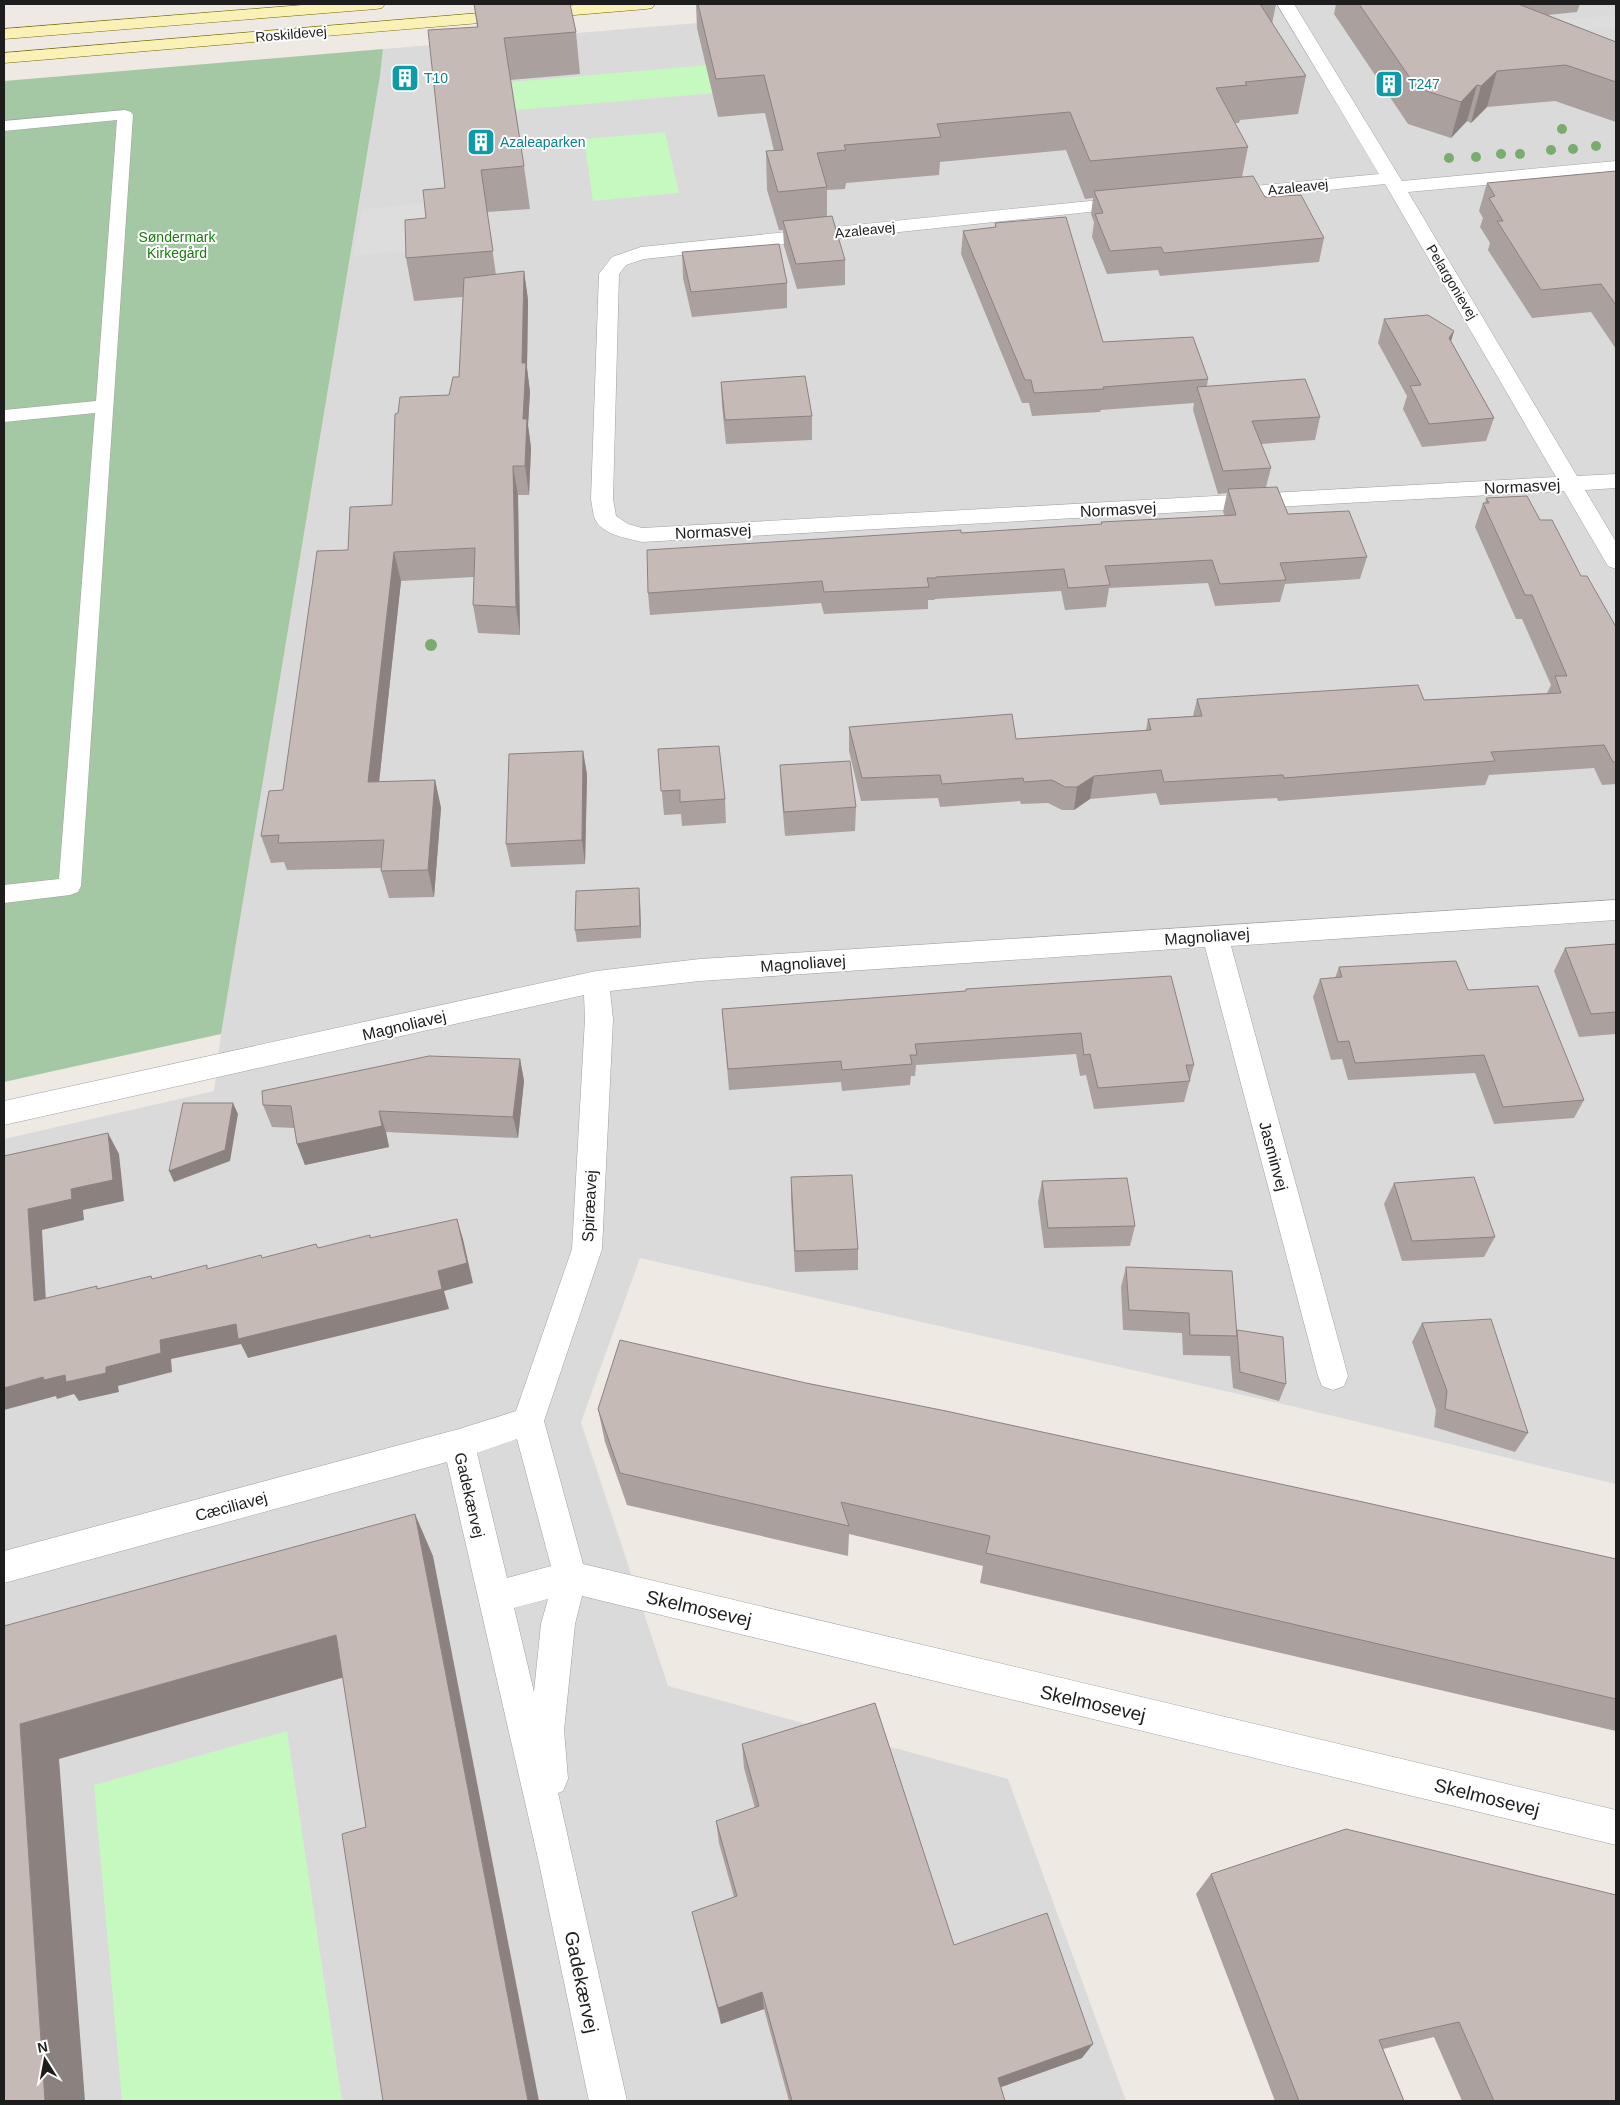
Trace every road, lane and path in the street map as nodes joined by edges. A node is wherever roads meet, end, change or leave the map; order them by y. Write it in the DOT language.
graph roads {
  1 [pos="376,4"];
  2 [pos="646,4"];
  3 [pos="1286,4"];
  4 [pos="577,7"];
  5 [pos="4,34"];
  6 [pos="4,58"];
  7 [pos="4,126"];
  8 [pos="1616,167"];
  9 [pos="1394,183"];
  10 [pos="1203,196"];
  11 [pos="1143,202"];
  12 [pos="104,406"];
  13 [pos="4,416"];
  14 [pos="1616,481"];
  15 [pos="1571,483"];
  16 [pos="620,529"];
  17 [pos="1616,561"];
  18 [pos="4,894"];
  19 [pos="1616,910"];
  20 [pos="1215,935"];
  21 [pos="596,982"];
  22 [pos="4,1113"];
  23 [pos="1333,1376"];
  24 [pos="528,1422"];
  25 [pos="459,1444"];
  26 [pos="4,1567"];
  27 [pos="570,1577"];
  28 [pos="494,1597"];
  29 [pos="1616,1828"];
  30 [pos="557,1863"];
  31 [pos="608,2101"];
  1 -- 5 [label="street, Roskildevej"];
  2 -- 4 [label="street, Roskildevej"];
  3 -- 9 [label="street, Pelargonievej"];
  4 -- 6 [label="street, Roskildevej"];
  7 -- 12 [label="lane"];
  8 -- 9 [label="street, Azaleavej"];
  9 -- 10 [label="street, Azaleavej"];
  9 -- 15 [label="street, Pelargonievej"];
  11 -- 16 [label="street, Azaleavej"];
  12 -- 13 [label="lane"];
  12 -- 18 [label="lane"];
  14 -- 15 [label="street, Normasvej"];
  15 -- 16 [label="street, Normasvej"];
  15 -- 17 [label="street, Pelargonievej"];
  19 -- 20 [label="street, Magnoliavej"];
  20 -- 21 [label="street, Magnoliavej"];
  20 -- 23 [label="street, Jasminvej"];
  21 -- 22 [label="street, Magnoliavej"];
  21 -- 24 [label="street, Spiræavej"];
  24 -- 25 [label="street, Gadekærvej"];
  24 -- 27 [label="street, Gadekærvej"];
  25 -- 26 [label="street, Cæciliavej"];
  25 -- 28 [label="street, Gadekærvej"];
  27 -- 28 [label="street"];
  27 -- 29 [label="street, Skelmosevej"];
  27 -- 30 [label="street, Gadekærvej"];
  28 -- 30 [label="street, Gadekærvej"];
  30 -- 31 [label="street, Gadekærvej"];
}
